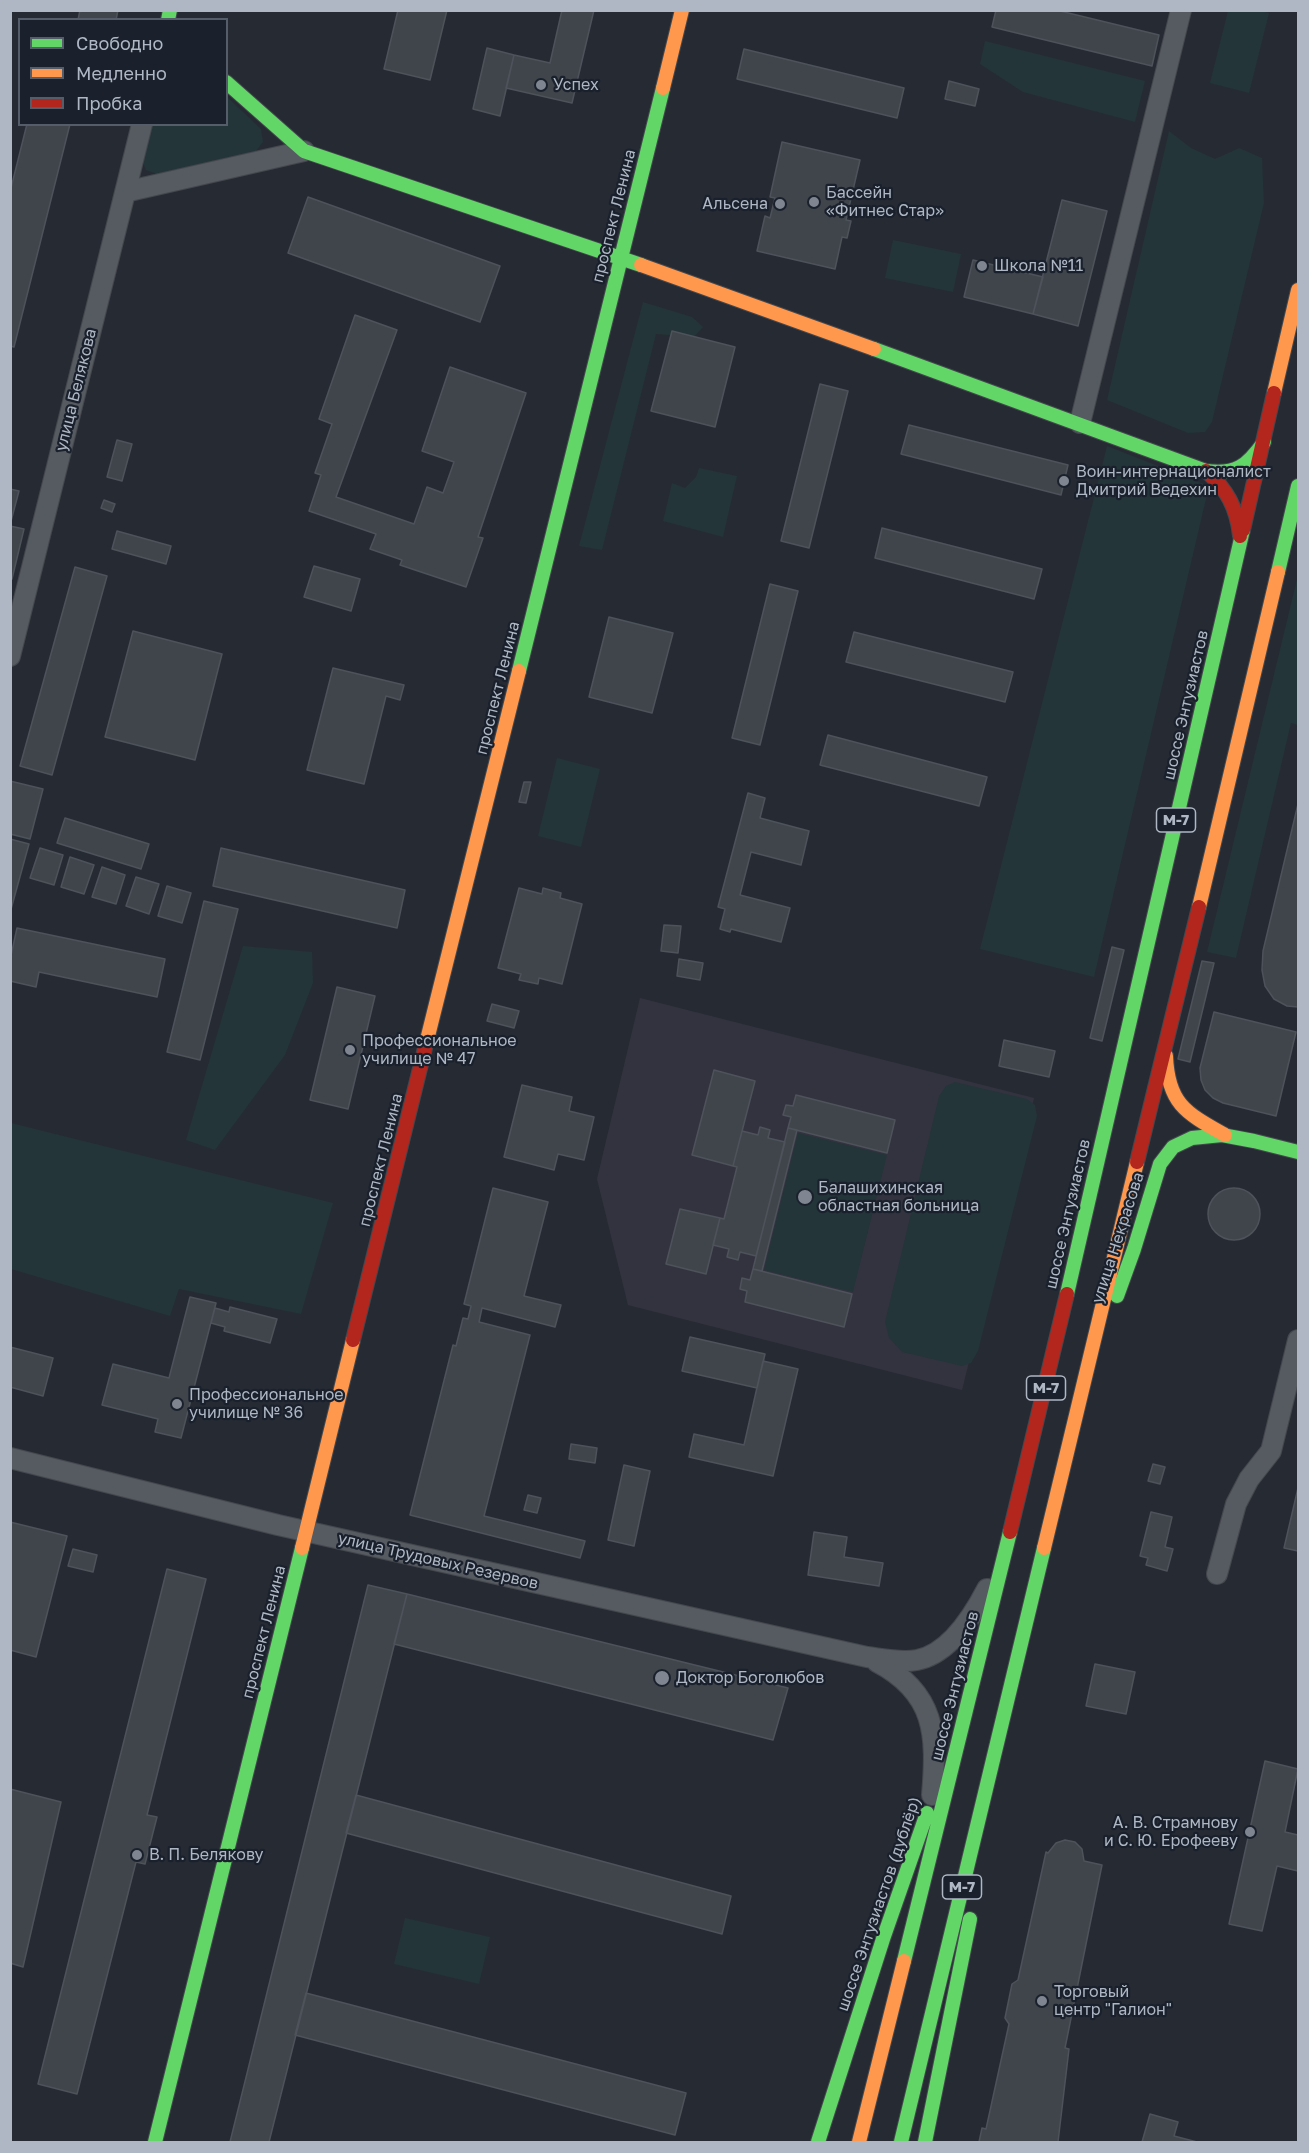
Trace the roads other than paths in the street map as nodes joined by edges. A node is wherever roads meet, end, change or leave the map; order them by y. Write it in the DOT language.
graph roads {
  1 [pos="682,10"];
  2 [pos="1181,10"];
  3 [pos="228,84"];
  4 [pos="142,126"];
  5 [pos="304,151"];
  6 [pos="125,192"];
  7 [pos="621,258"];
  8 [pos="1299,290"];
  9 [pos="1080,423"];
  10 [pos="1264,442"];
  11 [pos="1206,471"];
  12 [pos="1299,486"];
  13 [pos="1241,542"];
  14 [pos="10,656"];
  15 [pos="1167,1035"];
  16 [pos="1225,1135"];
  17 [pos="1299,1152"];
  18 [pos="1299,1340"];
  19 [pos="1080,1394"];
  20 [pos="10,1458"];
  21 [pos="306,1532"];
  22 [pos="1006,1551"];
  23 [pos="1217,1574"];
  24 [pos="1023,1631"];
  25 [pos="867,1657"];
  26 [pos="975,1677"];
  27 [pos="931,1801"];
  28 [pos="155,2142"];
  29 [pos="818,2142"];
  30 [pos="859,2142"];
  31 [pos="900,2142"];
  32 [pos="925,2142"];
  1 -- 7 [label="main road, проспект Ленина"];
  2 -- 9 [label="street"];
  3 -- 5 [label="main road"];
  4 -- 6 [label="street, улица Белякова"];
  5 -- 6 [label="street"];
  5 -- 7 [label="main road"];
  6 -- 14 [label="street, улица Белякова"];
  7 -- 9 [label="main road"];
  7 -- 21 [label="main road, проспект Ленина"];
  8 -- 10 [label="main road, шоссе Энтузиастов / М-7"];
  9 -- 11 [label="main road"];
  10 -- 11 [label="main road"];
  10 -- 13 [label="main road, шоссе Энтузиастов / М-7"];
  11 -- 13 [label="main road"];
  12 -- 15 [label="main road, М-7"];
  13 -- 22 [label="main road, шоссе Энтузиастов / М-7"];
  15 -- 16 [label="main road, улица Некрасова"];
  15 -- 19 [label="main road, М-7"];
  16 -- 17 [label="main road, улица Некрасова"];
  16 -- 19 [label="main road, улица Некрасова"];
  18 -- 23 [label="street"];
  19 -- 24 [label="main road, М-7"];
  20 -- 21 [label="street, улица Трудовых Резервов"];
  21 -- 25 [label="street, улица Трудовых Резервов"];
  21 -- 28 [label="main road, проспект Ленина"];
  22 -- 25 [label="street, улица Трудовых Резервов"];
  22 -- 26 [label="main road, шоссе Энтузиастов / М-7"];
  24 -- 31 [label="main road, М-7"];
  24 -- 32 [label="main road"];
  25 -- 27 [label="street, улица Трудовых Резервов"];
  26 -- 27 [label="main road, шоссе Энтузиастов (дублёр)"];
  26 -- 30 [label="main road, шоссе Энтузиастов / М-7"];
  27 -- 29 [label="main road, шоссе Энтузиастов (дублёр)"];
}
